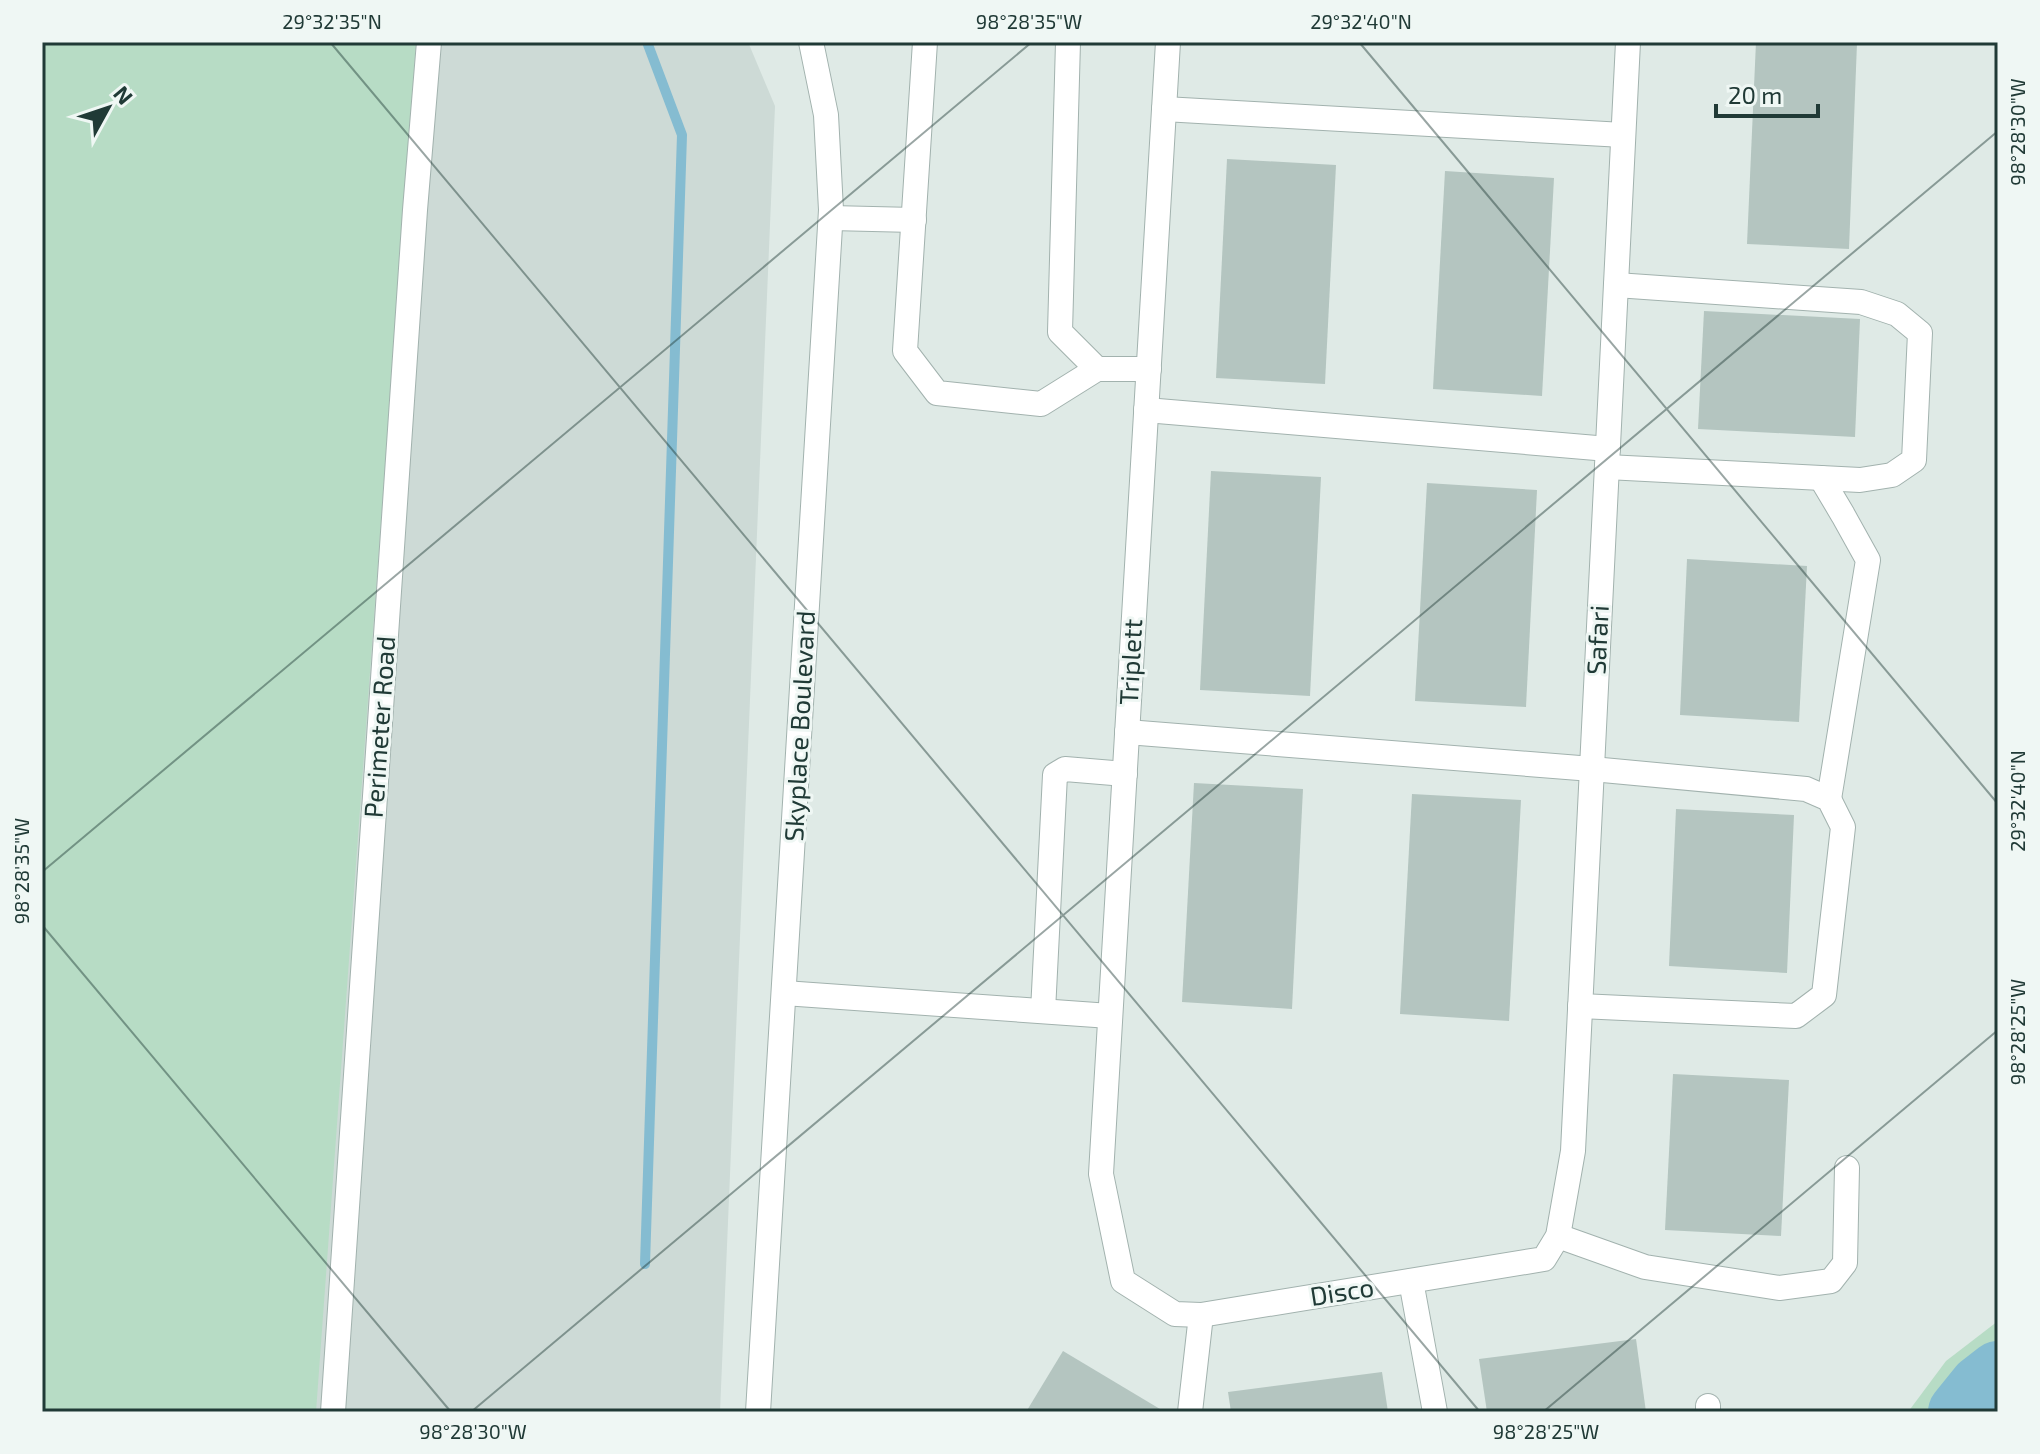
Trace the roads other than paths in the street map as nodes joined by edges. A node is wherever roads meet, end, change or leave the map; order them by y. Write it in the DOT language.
graph roads {
  1 [pos="429,42"];
  2 [pos="811,42"];
  3 [pos="925,42"];
  4 [pos="1068,42"];
  5 [pos="1168,42"];
  6 [pos="1628,42"];
  7 [pos="1164,109"];
  8 [pos="1623,135"];
  9 [pos="831,218"];
  10 [pos="914,220"];
  11 [pos="1616,285"];
  12 [pos="1097,369"];
  13 [pos="1149,369"];
  14 [pos="1146,410"];
  15 [pos="1607,458"];
  16 [pos="1821,478"];
  17 [pos="1127,732"];
  18 [pos="1592,769"];
  19 [pos="1125,774"];
  20 [pos="1829,799"];
  21 [pos="784,993"];
  22 [pos="1580,1006"];
  23 [pos="1043,1011"];
  24 [pos="1110,1016"];
  25 [pos="1847,1168"];
  26 [pos="1558,1236"];
  27 [pos="1123,1281"];
  28 [pos="1411,1281"];
  29 [pos="1201,1315"];
  30 [pos="333,1412"];
  31 [pos="758,1412"];
  32 [pos="1190,1412"];
  33 [pos="1435,1412"];
  1 -- 30 [label="street, Perimeter Road"];
  2 -- 9 [label="street, Skyplace Boulevard"];
  3 -- 10 [label="street"];
  4 -- 12 [label="street"];
  5 -- 7 [label="street, Triplett"];
  6 -- 8 [label="street, Safari"];
  7 -- 8 [label="street"];
  7 -- 13 [label="street, Triplett"];
  8 -- 11 [label="street, Safari"];
  9 -- 10 [label="street"];
  9 -- 21 [label="street, Skyplace Boulevard"];
  10 -- 12 [label="street"];
  11 -- 15 [label="street, Safari"];
  11 -- 16 [label="street"];
  12 -- 13 [label="street"];
  13 -- 14 [label="street, Triplett"];
  14 -- 15 [label="street"];
  14 -- 17 [label="street, Triplett"];
  15 -- 16 [label="street"];
  15 -- 18 [label="street, Safari"];
  16 -- 20 [label="street"];
  17 -- 18 [label="street"];
  17 -- 19 [label="street, Triplett"];
  18 -- 20 [label="street"];
  18 -- 22 [label="street, Safari"];
  19 -- 23 [label="street"];
  19 -- 24 [label="street, Triplett"];
  20 -- 22 [label="street"];
  21 -- 23 [label="street"];
  21 -- 31 [label="street, Skyplace Boulevard"];
  22 -- 26 [label="street, Safari"];
  23 -- 24 [label="street"];
  24 -- 27 [label="street, Triplett"];
  25 -- 26 [label="street"];
  26 -- 28 [label="street, Disco"];
  27 -- 29 [label="street, Disco"];
  28 -- 29 [label="street, Disco"];
  28 -- 33 [label="street"];
  29 -- 32 [label="street"];
}
